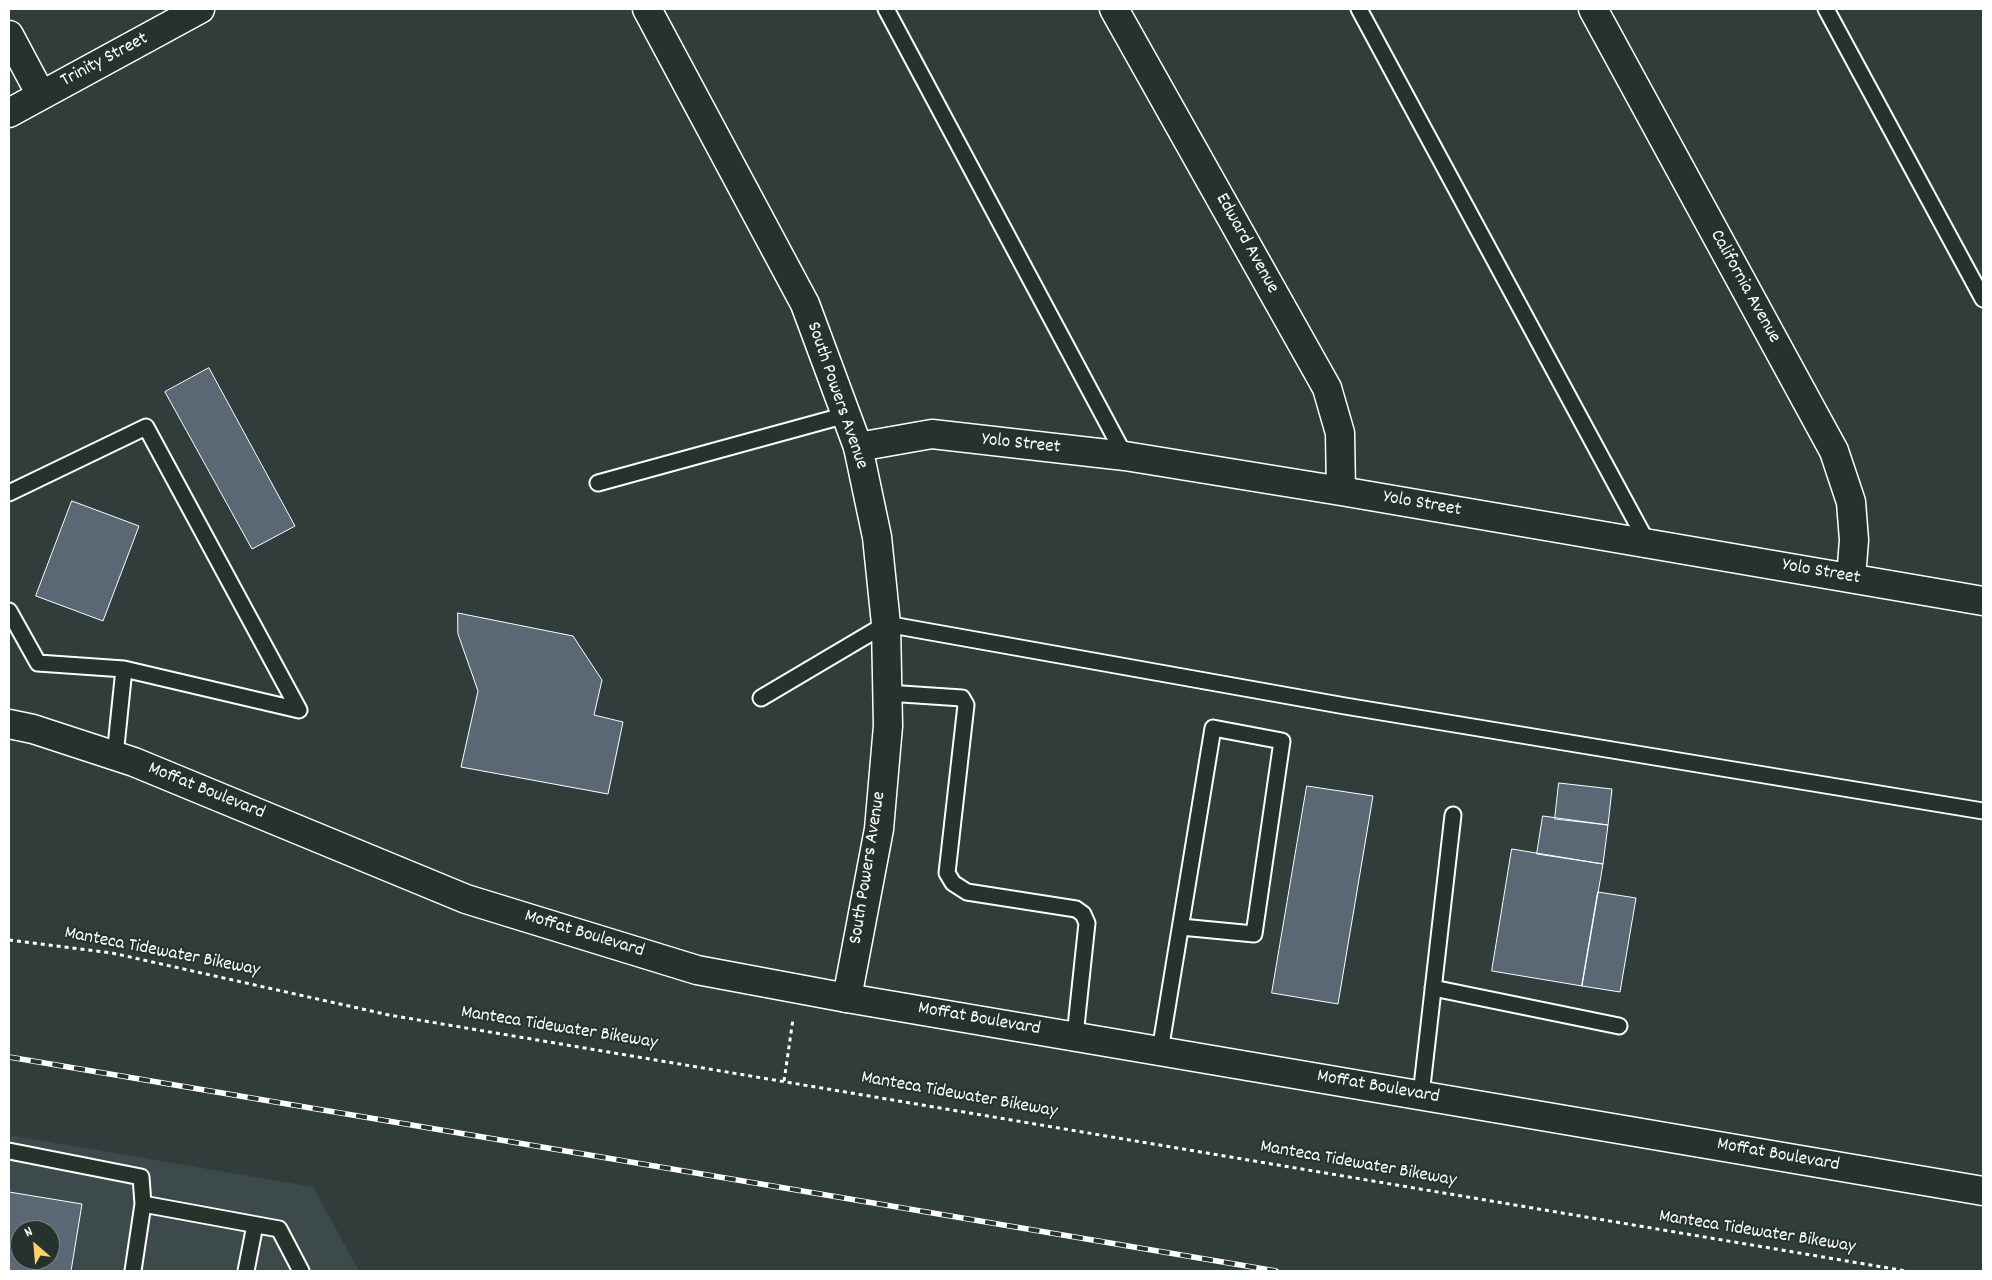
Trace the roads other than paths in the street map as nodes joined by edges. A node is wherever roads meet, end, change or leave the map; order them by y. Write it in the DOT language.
graph roads {
  1 [pos="200,9"];
  2 [pos="647,9"];
  3 [pos="886,9"];
  4 [pos="1114,9"];
  5 [pos="1359,9"];
  6 [pos="1593,9"];
  7 [pos="1826,9"];
  8 [pos="9,35"];
  9 [pos="41,95"];
  10 [pos="9,113"];
  11 [pos="1983,299"];
  12 [pos="846,415"];
  13 [pos="858,447"];
  14 [pos="1125,456"];
  15 [pos="598,484"];
  16 [pos="1341,491"];
  17 [pos="9,493"];
  18 [pos="1648,544"];
  19 [pos="1851,578"];
  20 [pos="1983,601"];
  21 [pos="9,611"];
  22 [pos="886,624"];
  23 [pos="124,669"];
  24 [pos="887,693"];
  25 [pos="761,698"];
  26 [pos="9,724"];
  27 [pos="115,756"];
  28 [pos="1983,811"];
  29 [pos="1452,815"];
  30 [pos="1181,927"];
  31 [pos="1433,988"];
  32 [pos="847,998"];
  33 [pos="1620,1026"];
  34 [pos="1075,1036"];
  35 [pos="1160,1051"];
  36 [pos="1421,1096"];
  37 [pos="9,1151"];
  38 [pos="1983,1191"];
  39 [pos="143,1204"];
  40 [pos="255,1225"];
  41 [pos="133,1271"];
  42 [pos="246,1271"];
  43 [pos="301,1271"];
  1 -- 9 [label="street, Trinity Street"];
  2 -- 12 [label="street, South Powers Avenue"];
  3 -- 14 [label="lane"];
  4 -- 16 [label="street, Edward Avenue"];
  5 -- 18 [label="lane"];
  6 -- 19 [label="street, California Avenue"];
  7 -- 11 [label="lane"];
  8 -- 9 [label="street"];
  9 -- 10 [label="street, Trinity Street"];
  12 -- 13 [label="street, South Powers Avenue"];
  12 -- 15 [label="lane"];
  13 -- 14 [label="street, Yolo Street"];
  13 -- 22 [label="street, South Powers Avenue"];
  14 -- 16 [label="street, Yolo Street"];
  16 -- 18 [label="street, Yolo Street"];
  17 -- 23 [label="lane"];
  18 -- 19 [label="street, Yolo Street"];
  19 -- 20 [label="street, Yolo Street"];
  21 -- 23 [label="lane"];
  22 -- 24 [label="street, South Powers Avenue"];
  22 -- 25 [label="lane"];
  22 -- 28 [label="lane"];
  23 -- 27 [label="lane"];
  24 -- 32 [label="street, South Powers Avenue"];
  24 -- 34 [label="lane"];
  26 -- 27 [label="street, Moffat Boulevard"];
  27 -- 32 [label="street, Moffat Boulevard"];
  29 -- 31 [label="lane"];
  30 -- 30 [label="lane"];
  30 -- 35 [label="lane"];
  31 -- 33 [label="lane"];
  31 -- 36 [label="lane"];
  32 -- 34 [label="street, Moffat Boulevard"];
  34 -- 35 [label="street, Moffat Boulevard"];
  35 -- 36 [label="street, Moffat Boulevard"];
  36 -- 38 [label="street, Moffat Boulevard"];
  37 -- 39 [label="lane"];
  39 -- 40 [label="lane"];
  39 -- 41 [label="lane"];
  40 -- 42 [label="lane"];
  40 -- 43 [label="lane"];
}
